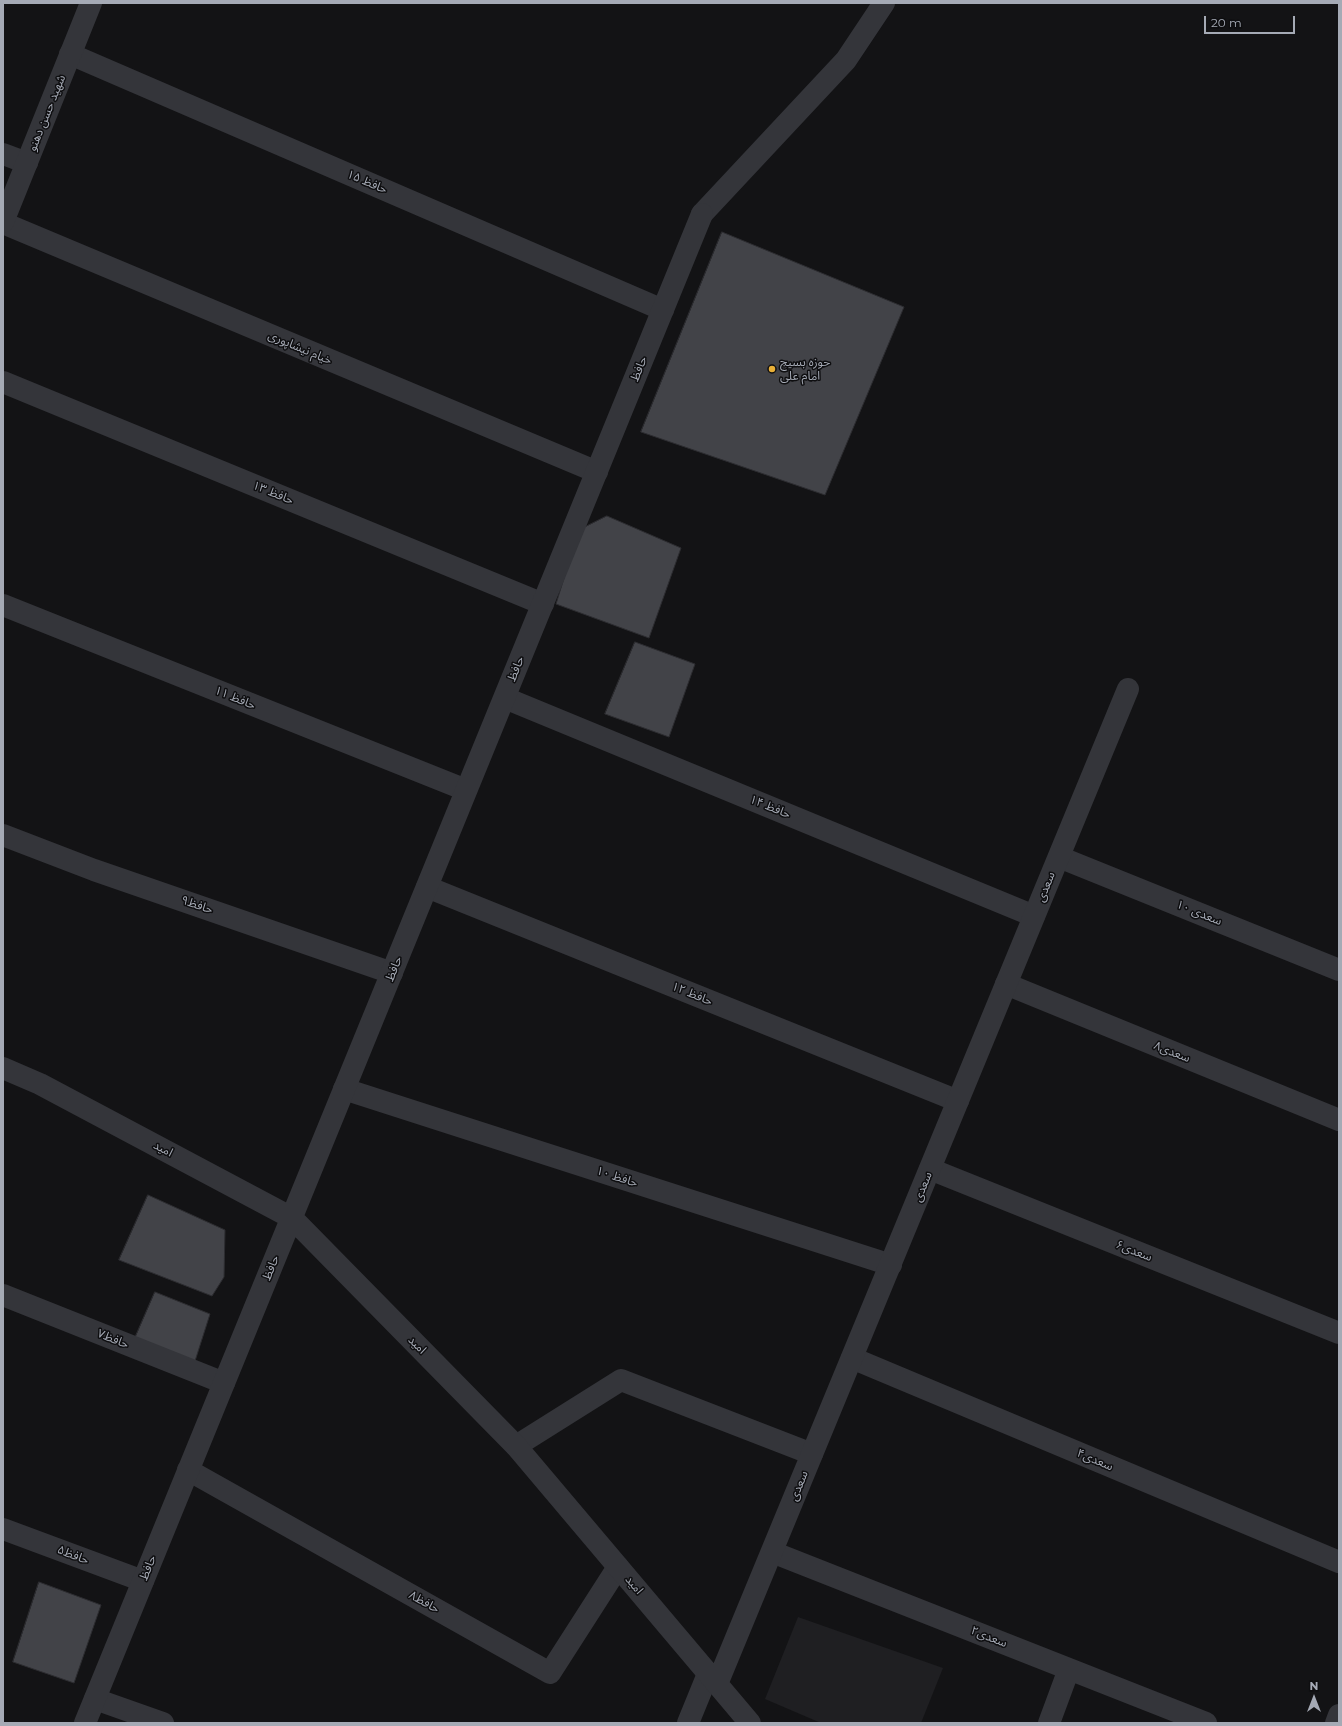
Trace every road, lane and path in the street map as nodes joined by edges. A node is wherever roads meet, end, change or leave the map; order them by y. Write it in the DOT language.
graph roads {
  1 [pos="90,3"];
  2 [pos="884,3"];
  3 [pos="70,54"];
  4 [pos="3,154"];
  5 [pos="27,164"];
  6 [pos="3,223"];
  7 [pos="663,310"];
  8 [pos="3,382"];
  9 [pos="597,472"];
  10 [pos="543,604"];
  11 [pos="3,605"];
  12 [pos="1128,689"];
  13 [pos="505,698"];
  14 [pos="466,790"];
  15 [pos="3,835"];
  16 [pos="1059,857"];
  17 [pos="427,887"];
  18 [pos="1034,916"];
  19 [pos="1339,970"];
  20 [pos="392,973"];
  21 [pos="1006,984"];
  22 [pos="3,1068"];
  23 [pos="344,1089"];
  24 [pos="958,1101"];
  25 [pos="1339,1120"];
  26 [pos="930,1169"];
  27 [pos="292,1218"];
  28 [pos="890,1265"];
  29 [pos="3,1295"];
  30 [pos="1339,1333"];
  31 [pos="852,1358"];
  32 [pos="224,1383"];
  33 [pos="516,1446"];
  34 [pos="812,1454"];
  35 [pos="188,1470"];
  36 [pos="3,1528"];
  37 [pos="772,1552"];
  38 [pos="1339,1562"];
  39 [pos="618,1567"];
  40 [pos="143,1581"];
  41 [pos="1069,1669"];
  42 [pos="713,1679"];
  43 [pos="95,1699"];
  44 [pos="1339,1715"];
  45 [pos="85,1723"];
  46 [pos="163,1723"];
  47 [pos="688,1723"];
  48 [pos="750,1723"];
  49 [pos="1049,1723"];
  50 [pos="1206,1723"];
  51 [pos="1336,1723"];
  1 -- 3 [label="street, شهید حسن دهنو"];
  2 -- 7 [label="street, حافظ"];
  3 -- 5 [label="street, شهید حسن دهنو"];
  3 -- 7 [label="street, حافظ ۱۵"];
  4 -- 5 [label="street"];
  5 -- 6 [label="street, شهید حسن دهنو"];
  6 -- 9 [label="street, خیام نیشاپوری"];
  7 -- 9 [label="street, حافظ"];
  8 -- 10 [label="street, حافظ ۱۳"];
  9 -- 10 [label="street, حافظ"];
  10 -- 13 [label="street, حافظ"];
  11 -- 14 [label="street, حافظ ۱۱"];
  12 -- 16 [label="street, سعدی"];
  13 -- 14 [label="street, حافظ"];
  13 -- 18 [label="street, حافظ ۱۴"];
  14 -- 17 [label="street, حافظ"];
  15 -- 20 [label="street, حافظ۹"];
  16 -- 18 [label="street, سعدی"];
  16 -- 19 [label="street, سعدی ۱۰"];
  17 -- 20 [label="street, حافظ"];
  17 -- 24 [label="street, حافظ ۱۲"];
  18 -- 21 [label="street, سعدی"];
  20 -- 23 [label="street, حافظ"];
  21 -- 24 [label="street, سعدی"];
  21 -- 25 [label="street, سعدی۸"];
  22 -- 27 [label="street, امید"];
  23 -- 27 [label="street, حافظ"];
  23 -- 28 [label="street, حافظ ۱۰"];
  24 -- 26 [label="street, سعدی"];
  26 -- 28 [label="street, سعدی"];
  26 -- 30 [label="street, سعدی۶"];
  27 -- 32 [label="street, حافظ"];
  27 -- 33 [label="street, امید"];
  28 -- 31 [label="street, سعدی"];
  29 -- 32 [label="street, حافظ۷"];
  31 -- 34 [label="street, سعدی"];
  31 -- 38 [label="street, سعدی۴"];
  32 -- 35 [label="street, حافظ"];
  33 -- 34 [label="street"];
  33 -- 39 [label="street, امید"];
  34 -- 37 [label="street, سعدی"];
  35 -- 39 [label="street, حافظ۸"];
  35 -- 40 [label="street, حافظ"];
  36 -- 40 [label="street, حافظ۵"];
  37 -- 41 [label="street, سعدی۲"];
  37 -- 42 [label="street, سعدی"];
  39 -- 42 [label="street, امید"];
  40 -- 43 [label="street, حافظ"];
  41 -- 49 [label="street"];
  41 -- 50 [label="street, سعدی۲"];
  42 -- 47 [label="street, سعدی"];
  42 -- 48 [label="street, امید"];
  43 -- 45 [label="street, حافظ"];
  43 -- 46 [label="street"];
  44 -- 51 [label="street"];
}
